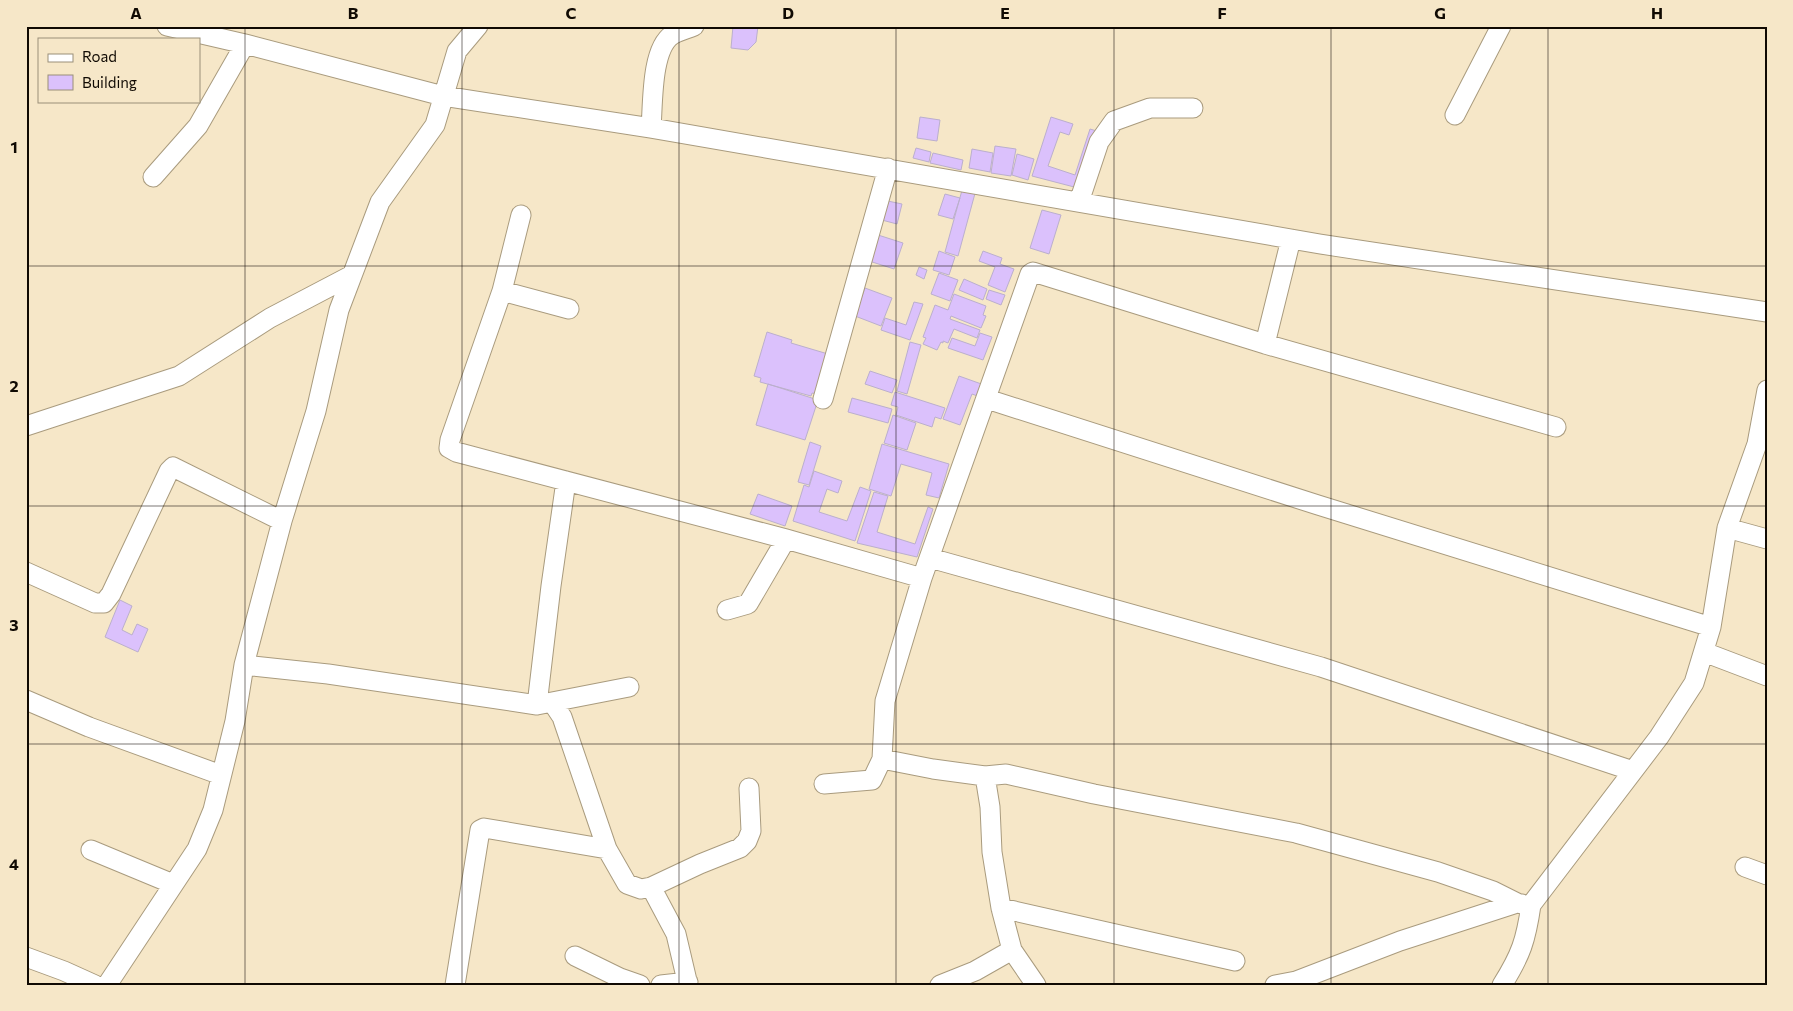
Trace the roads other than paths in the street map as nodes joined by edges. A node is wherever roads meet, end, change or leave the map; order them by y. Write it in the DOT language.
graph roads {
  1 [pos="167,26"];
  2 [pos="478,26"];
  3 [pos="694,26"];
  4 [pos="1501,26"];
  5 [pos="245,44"];
  6 [pos="443,96"];
  7 [pos="1193,108"];
  8 [pos="1455,115"];
  9 [pos="650,128"];
  10 [pos="888,168"];
  11 [pos="153,177"];
  12 [pos="1079,202"];
  13 [pos="521,216"];
  14 [pos="1291,239"];
  15 [pos="352,275"];
  16 [pos="502,291"];
  17 [pos="569,309"];
  18 [pos="1767,312"];
  19 [pos="1265,344"];
  20 [pos="1767,390"];
  21 [pos="823,399"];
  22 [pos="987,399"];
  23 [pos="26,426"];
  24 [pos="1556,427"];
  25 [pos="566,481"];
  26 [pos="282,521"];
  27 [pos="1727,528"];
  28 [pos="786,539"];
  29 [pos="1767,539"];
  30 [pos="930,558"];
  31 [pos="26,572"];
  32 [pos="922,578"];
  33 [pos="727,610"];
  34 [pos="1711,627"];
  35 [pos="1704,652"];
  36 [pos="244,665"];
  37 [pos="1767,676"];
  38 [pos="629,687"];
  39 [pos="26,700"];
  40 [pos="545,704"];
  41 [pos="882,759"];
  42 [pos="1633,771"];
  43 [pos="221,774"];
  44 [pos="986,776"];
  45 [pos="824,784"];
  46 [pos="749,788"];
  47 [pos="607,849"];
  48 [pos="91,850"];
  49 [pos="1745,867"];
  50 [pos="1767,875"];
  51 [pos="173,884"];
  52 [pos="651,887"];
  53 [pos="1524,904"];
  54 [pos="1001,908"];
  55 [pos="1012,950"];
  56 [pos="575,956"];
  57 [pos="26,957"];
  58 [pos="1235,961"];
  59 [pos="688,984"];
  60 [pos="95,985"];
  61 [pos="107,985"];
  62 [pos="455,985"];
  63 [pos="640,985"];
  64 [pos="661,985"];
  65 [pos="940,985"];
  66 [pos="1036,985"];
  67 [pos="1275,985"];
  68 [pos="1502,985"];
  1 -- 5 [label="street"];
  2 -- 6 [label="street"];
  3 -- 9 [label="street"];
  4 -- 8 [label="street"];
  5 -- 6 [label="street"];
  5 -- 11 [label="street"];
  6 -- 9 [label="street"];
  6 -- 15 [label="street"];
  7 -- 12 [label="street"];
  9 -- 10 [label="street"];
  10 -- 12 [label="street"];
  10 -- 21 [label="street"];
  12 -- 14 [label="street"];
  13 -- 16 [label="street"];
  14 -- 18 [label="street"];
  14 -- 19 [label="street"];
  15 -- 23 [label="street"];
  15 -- 26 [label="street"];
  16 -- 17 [label="street"];
  16 -- 25 [label="street"];
  19 -- 22 [label="street"];
  19 -- 24 [label="street"];
  20 -- 27 [label="street"];
  22 -- 30 [label="street"];
  22 -- 34 [label="street"];
  25 -- 28 [label="street"];
  25 -- 40 [label="street"];
  26 -- 31 [label="street"];
  26 -- 36 [label="street"];
  27 -- 29 [label="street"];
  27 -- 34 [label="street"];
  28 -- 32 [label="street"];
  28 -- 33 [label="street"];
  30 -- 32 [label="street"];
  30 -- 42 [label="street"];
  32 -- 41 [label="street"];
  34 -- 35 [label="street"];
  35 -- 37 [label="street"];
  35 -- 42 [label="street"];
  36 -- 40 [label="street"];
  36 -- 43 [label="street"];
  38 -- 40 [label="street"];
  39 -- 43 [label="street"];
  40 -- 47 [label="street"];
  41 -- 44 [label="street"];
  41 -- 45 [label="street"];
  42 -- 53 [label="street"];
  43 -- 51 [label="street"];
  44 -- 53 [label="street"];
  44 -- 54 [label="street"];
  46 -- 52 [label="street"];
  47 -- 52 [label="street"];
  47 -- 62 [label="street"];
  48 -- 51 [label="street"];
  49 -- 50 [label="street"];
  51 -- 61 [label="street"];
  52 -- 59 [label="street"];
  53 -- 67 [label="street"];
  53 -- 68 [label="street"];
  54 -- 55 [label="street"];
  54 -- 58 [label="street"];
  55 -- 65 [label="street"];
  55 -- 66 [label="street"];
  56 -- 63 [label="street"];
  57 -- 60 [label="street"];
  59 -- 64 [label="street"];
}
